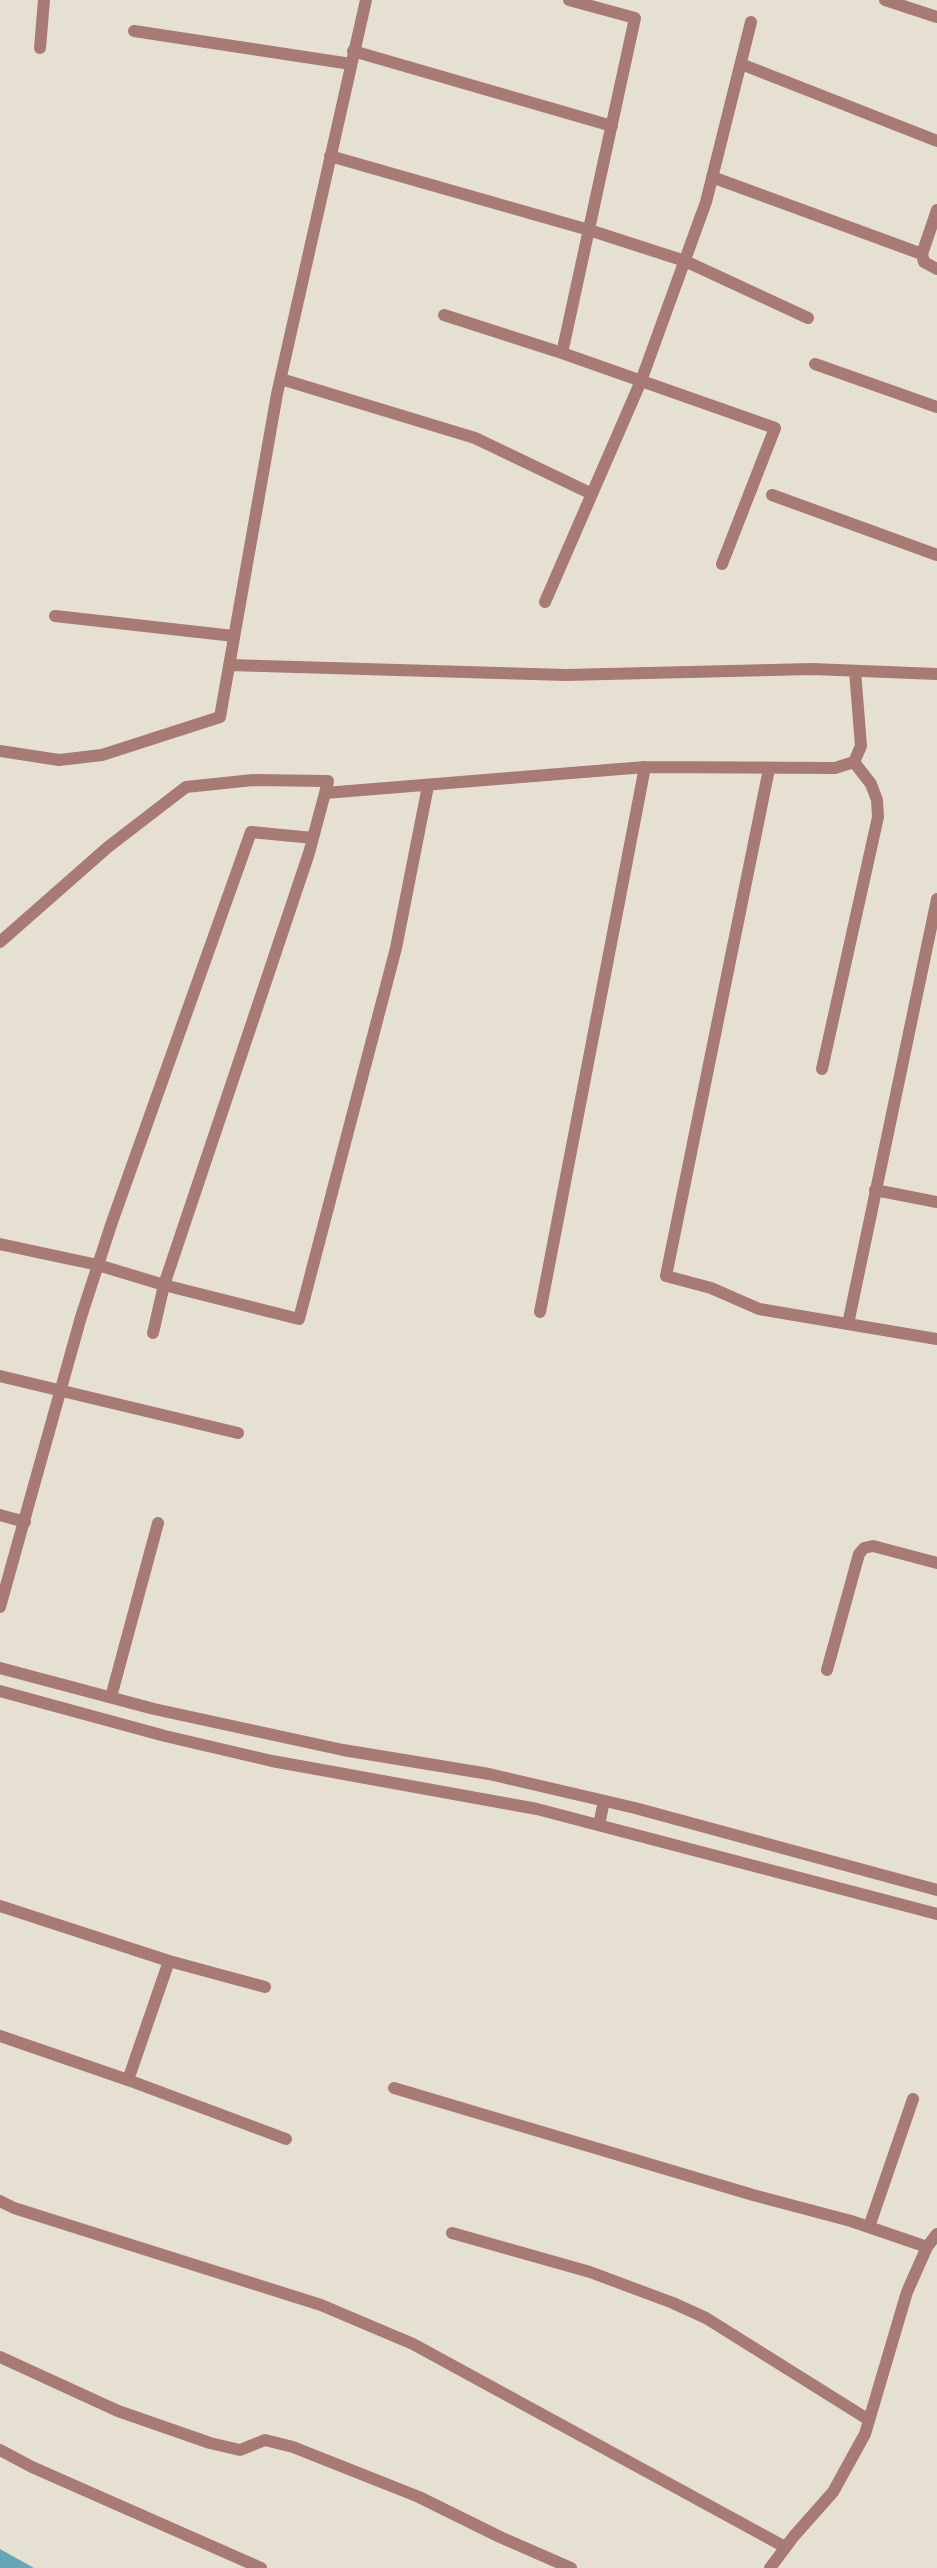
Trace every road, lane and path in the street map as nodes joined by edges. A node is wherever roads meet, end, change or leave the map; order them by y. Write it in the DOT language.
graph roads {
  1 [pos="44,0"];
  2 [pos="366,0"];
  3 [pos="569,0"];
  4 [pos="885,0"];
  5 [pos="937,17"];
  6 [pos="751,22"];
  7 [pos="134,31"];
  8 [pos="40,48"];
  9 [pos="352,58"];
  10 [pos="741,64"];
  11 [pos="612,126"];
  12 [pos="937,141"];
  13 [pos="330,156"];
  14 [pos="712,177"];
  15 [pos="937,210"];
  16 [pos="589,230"];
  17 [pos="922,254"];
  18 [pos="685,261"];
  19 [pos="937,269"];
  20 [pos="444,315"];
  21 [pos="808,318"];
  22 [pos="562,353"];
  23 [pos="815,364"];
  24 [pos="281,379"];
  25 [pos="641,381"];
  26 [pos="937,407"];
  27 [pos="592,494"];
  28 [pos="772,495"];
  29 [pos="937,555"];
  30 [pos="722,564"];
  31 [pos="544,602"];
  32 [pos="55,616"];
  33 [pos="234,636"];
  34 [pos="230,665"];
  35 [pos="855,670"];
  36 [pos="937,674"];
  37 [pos="0,751"];
  38 [pos="854,762"];
  39 [pos="645,767"];
  40 [pos="769,769"];
  41 [pos="428,786"];
  42 [pos="324,793"];
  43 [pos="313,838"];
  44 [pos="937,899"];
  45 [pos="0,942"];
  46 [pos="822,1069"];
  47 [pos="875,1190"];
  48 [pos="937,1202"];
  49 [pos="0,1244"];
  50 [pos="98,1265"];
  51 [pos="164,1285"];
  52 [pos="540,1312"];
  53 [pos="848,1324"];
  54 [pos="153,1333"];
  55 [pos="937,1339"];
  56 [pos="0,1376"];
  57 [pos="60,1391"];
  58 [pos="238,1433"];
  59 [pos="0,1515"];
  60 [pos="25,1522"];
  61 [pos="158,1523"];
  62 [pos="937,1562"];
  63 [pos="0,1608"];
  64 [pos="0,1668"];
  65 [pos="827,1670"];
  66 [pos="0,1692"];
  67 [pos="111,1698"];
  68 [pos="604,1801"];
  69 [pos="598,1824"];
  70 [pos="937,1890"];
  71 [pos="0,1906"];
  72 [pos="937,1914"];
  73 [pos="169,1961"];
  74 [pos="265,1987"];
  75 [pos="0,2036"];
  76 [pos="128,2080"];
  77 [pos="394,2088"];
  78 [pos="913,2099"];
  79 [pos="286,2139"];
  80 [pos="0,2201"];
  81 [pos="868,2227"];
  82 [pos="452,2232"];
  83 [pos="936,2236"];
  84 [pos="927,2247"];
  85 [pos="0,2357"];
  86 [pos="869,2420"];
  87 [pos="0,2450"];
  88 [pos="784,2547"];
  89 [pos="261,2568"];
  90 [pos="571,2568"];
  91 [pos="770,2568"];
  1 -- 8 [label="street"];
  2 -- 9 [label="street"];
  3 -- 11 [label="street"];
  4 -- 5 [label="street"];
  6 -- 10 [label="street"];
  7 -- 9 [label="street"];
  9 -- 11 [label="street"];
  9 -- 13 [label="street"];
  10 -- 12 [label="street"];
  10 -- 14 [label="street"];
  11 -- 16 [label="street"];
  13 -- 16 [label="street"];
  13 -- 24 [label="street"];
  14 -- 17 [label="street"];
  14 -- 18 [label="street"];
  15 -- 17 [label="street"];
  16 -- 18 [label="street"];
  16 -- 22 [label="street"];
  17 -- 19 [label="street"];
  18 -- 21 [label="street"];
  18 -- 25 [label="street"];
  20 -- 22 [label="street"];
  22 -- 25 [label="street"];
  23 -- 26 [label="street"];
  24 -- 27 [label="street"];
  24 -- 33 [label="street"];
  25 -- 27 [label="street"];
  25 -- 30 [label="street"];
  27 -- 31 [label="street"];
  28 -- 29 [label="street"];
  32 -- 33 [label="street"];
  33 -- 34 [label="street"];
  34 -- 35 [label="street"];
  34 -- 37 [label="street"];
  35 -- 36 [label="street"];
  35 -- 38 [label="street"];
  38 -- 40 [label="street"];
  38 -- 46 [label="street"];
  39 -- 40 [label="street"];
  39 -- 41 [label="street"];
  39 -- 52 [label="street"];
  40 -- 53 [label="street"];
  41 -- 42 [label="street"];
  41 -- 51 [label="street"];
  42 -- 43 [label="street"];
  42 -- 45 [label="street"];
  43 -- 50 [label="street"];
  43 -- 51 [label="street"];
  44 -- 47 [label="street"];
  47 -- 48 [label="street"];
  47 -- 53 [label="street"];
  49 -- 50 [label="street"];
  50 -- 51 [label="street"];
  50 -- 57 [label="street"];
  51 -- 54 [label="street"];
  53 -- 55 [label="street"];
  56 -- 57 [label="street"];
  57 -- 58 [label="street"];
  57 -- 60 [label="street"];
  59 -- 60 [label="street"];
  60 -- 63 [label="street"];
  61 -- 67 [label="street"];
  62 -- 65 [label="street"];
  64 -- 67 [label="street"];
  66 -- 69 [label="street"];
  67 -- 68 [label="street"];
  68 -- 69 [label="street"];
  68 -- 70 [label="street"];
  69 -- 72 [label="street"];
  71 -- 73 [label="street"];
  73 -- 74 [label="street"];
  73 -- 76 [label="street"];
  75 -- 76 [label="street"];
  76 -- 79 [label="street"];
  77 -- 81 [label="street"];
  78 -- 81 [label="street"];
  80 -- 88 [label="street"];
  81 -- 84 [label="street"];
  82 -- 86 [label="street"];
  83 -- 84 [label="street"];
  84 -- 86 [label="street"];
  85 -- 90 [label="street"];
  86 -- 88 [label="street"];
  87 -- 89 [label="street"];
  88 -- 91 [label="street"];
}
